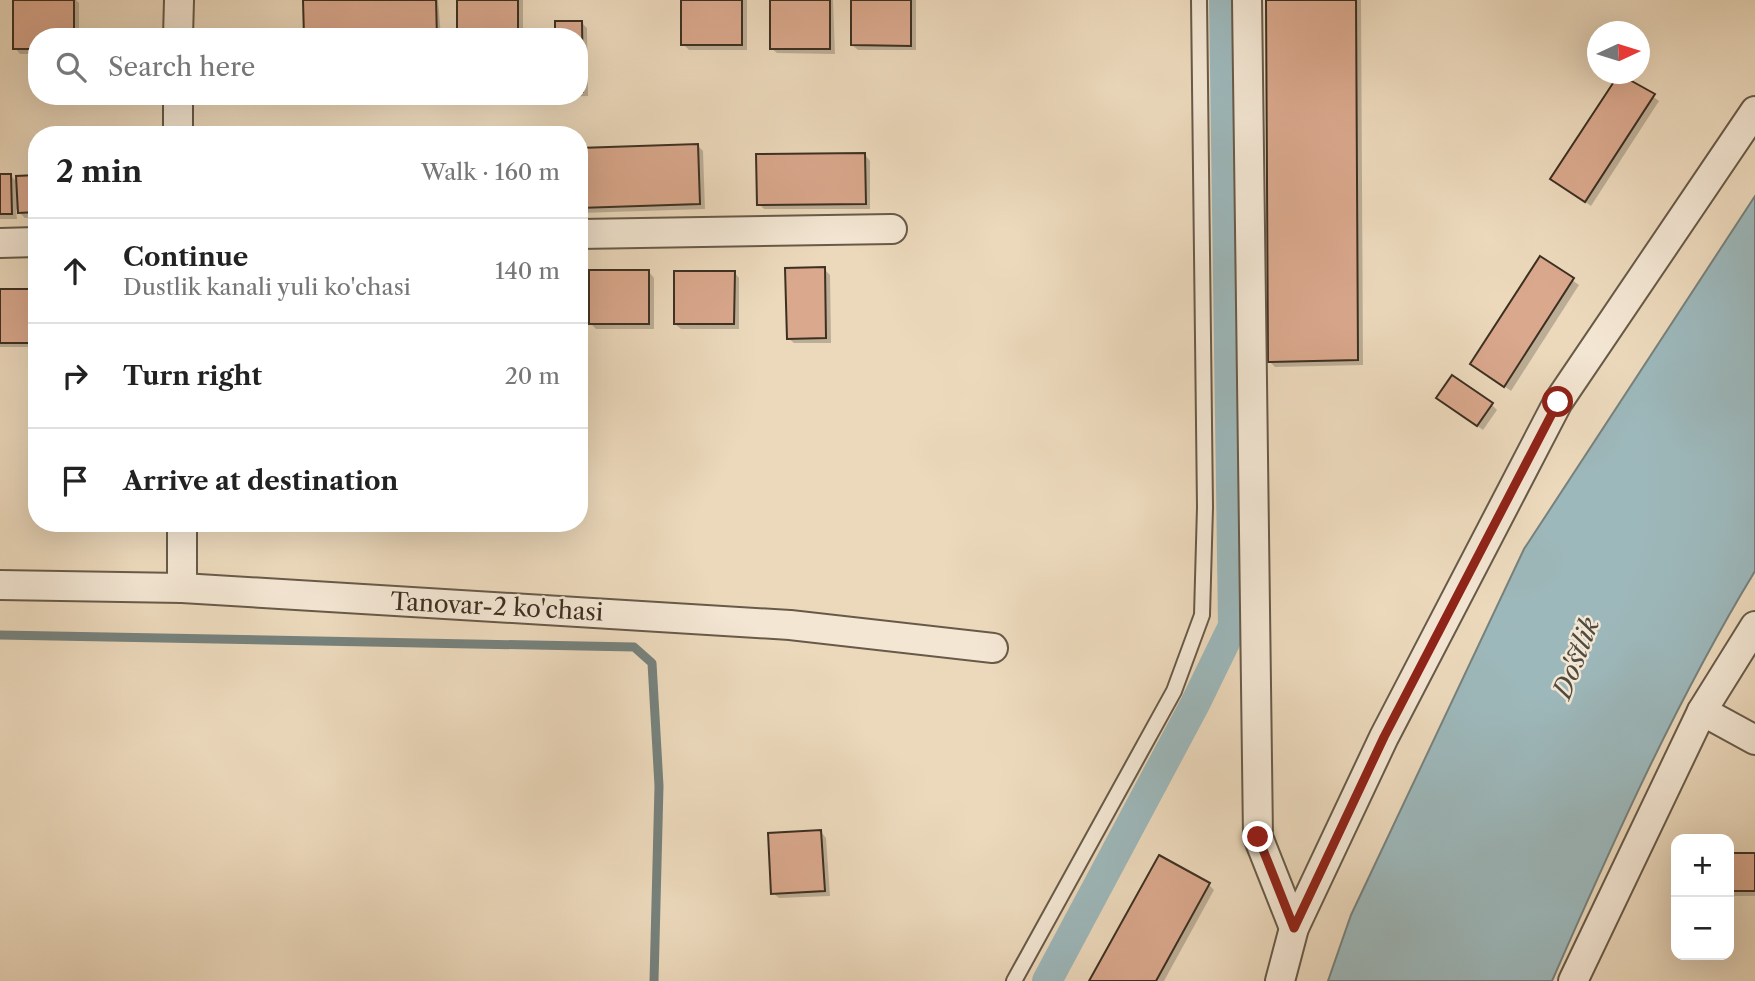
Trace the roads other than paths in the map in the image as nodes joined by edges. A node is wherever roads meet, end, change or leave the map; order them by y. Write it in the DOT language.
graph roads {
  1 [pos="179,0"];
  2 [pos="1199,0"];
  3 [pos="1247,0"];
  4 [pos="178,28"];
  5 [pos="178,105"];
  6 [pos="1755,111"];
  7 [pos="178,126"];
  8 [pos="892,229"];
  9 [pos="588,234"];
  10 [pos="0,243"];
  11 [pos="28,243"];
  12 [pos="182,532"];
  13 [pos="0,585"];
  14 [pos="182,588"];
  15 [pos="1755,625"];
  16 [pos="993,648"];
  17 [pos="1702,711"];
  18 [pos="1755,740"];
  19 [pos="1294,928"];
  20 [pos="1014,981"];
  21 [pos="1280,981"];
  22 [pos="1573,981"];
  1 -- 4 [label="street"];
  2 -- 20 [label="lane"];
  3 -- 19 [label="street"];
  5 -- 7 [label="street"];
  6 -- 19 [label="street"];
  8 -- 9 [label="street"];
  10 -- 11 [label="street"];
  12 -- 14 [label="street"];
  13 -- 14 [label="street, Tanovar-2 ko'chasi"];
  14 -- 16 [label="street, Tanovar-2 ko'chasi"];
  15 -- 17 [label="street"];
  17 -- 18 [label="street"];
  17 -- 22 [label="street"];
  19 -- 21 [label="street"];
}
